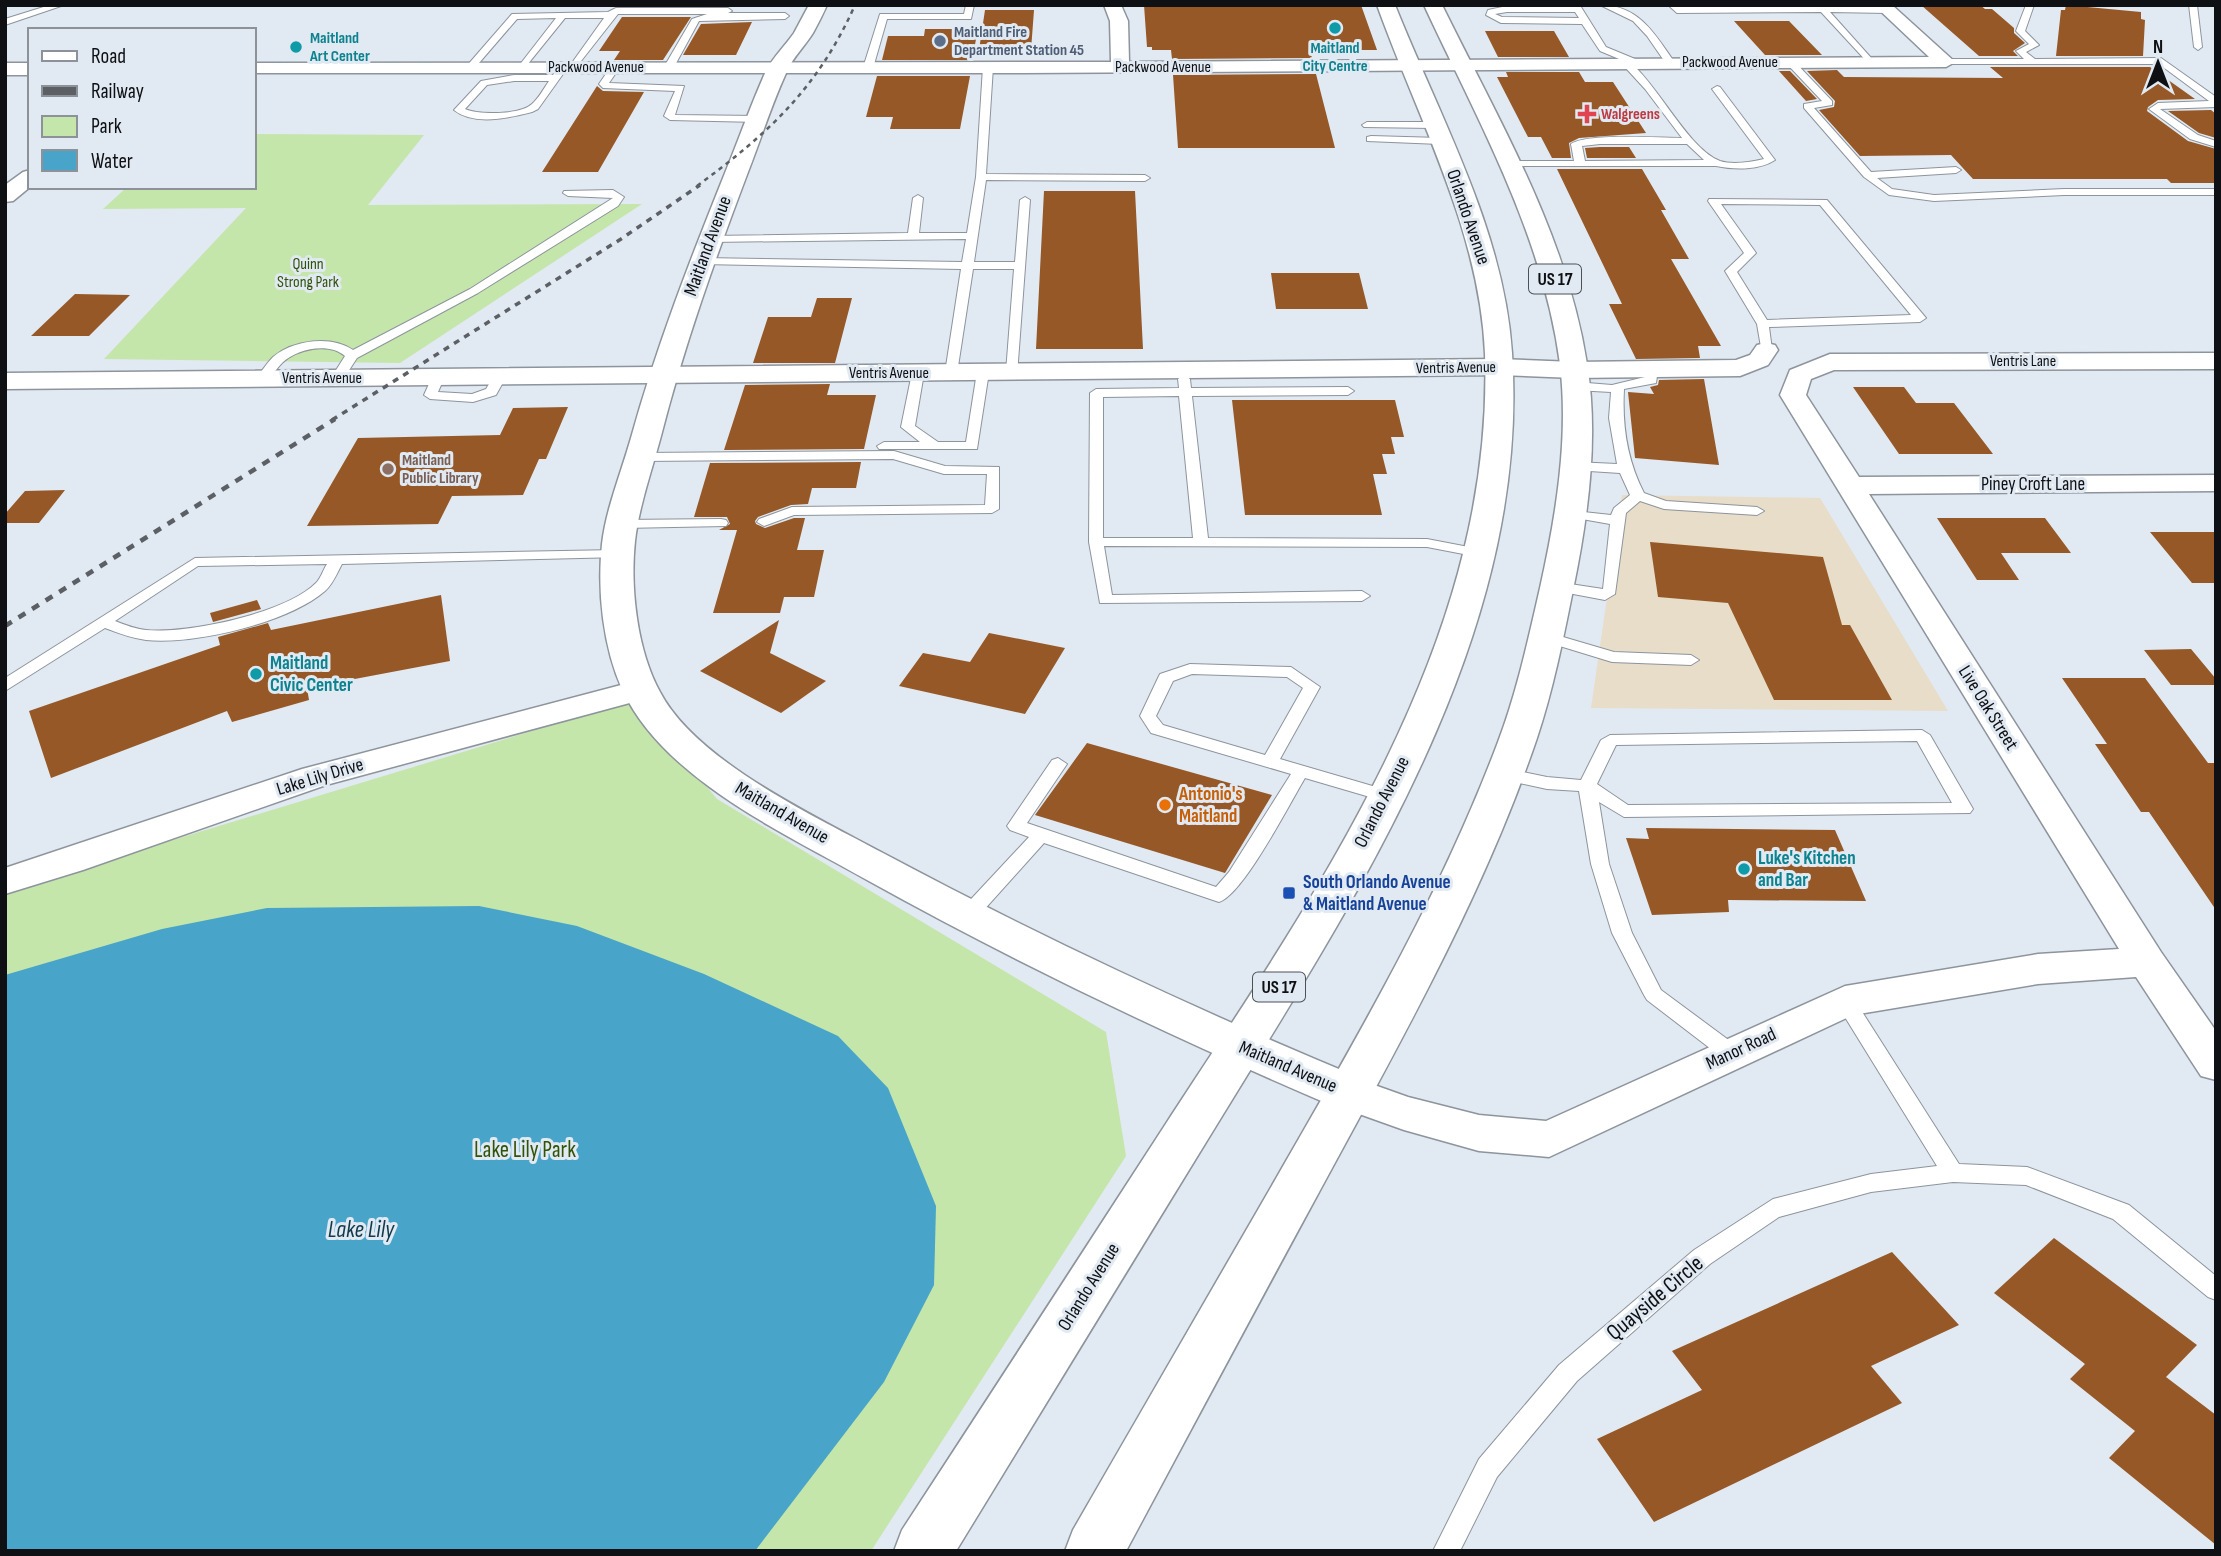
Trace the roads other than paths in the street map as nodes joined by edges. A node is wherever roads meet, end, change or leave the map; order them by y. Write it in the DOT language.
graph roads {
  1 [pos="60,5"];
  2 [pos="818,5"];
  3 [pos="970,5"];
  4 [pos="1112,5"];
  5 [pos="1385,5"];
  6 [pos="1433,5"];
  7 [pos="1604,5"];
  8 [pos="1672,5"];
  9 [pos="2030,5"];
  10 [pos="2193,5"];
  11 [pos="1581,7"];
  12 [pos="729,8"];
  13 [pos="1885,8"];
  14 [pos="1823,9"];
  15 [pos="787,11"];
  16 [pos="563,15"];
  17 [pos="610,15"];
  18 [pos="1584,21"];
  19 [pos="5,22"];
  20 [pos="2198,47"];
  21 [pos="1603,49"];
  22 [pos="2032,61"];
  23 [pos="1790,62"];
  24 [pos="1870,62"];
  25 [pos="1946,62"];
  26 [pos="1588,63"];
  27 [pos="1632,63"];
  28 [pos="1670,63"];
  29 [pos="1460,64"];
  30 [pos="1409,65"];
  31 [pos="523,67"];
  32 [pos="614,67"];
  33 [pos="669,67"];
  34 [pos="778,67"];
  35 [pos="988,67"];
  36 [pos="1121,67"];
  37 [pos="256,68"];
  38 [pos="470,68"];
  39 [pos="868,68"];
  40 [pos="5,69"];
  41 [pos="28,69"];
  42 [pos="565,71"];
  43 [pos="1717,89"];
  44 [pos="2216,103"];
  45 [pos="758,119"];
  46 [pos="1367,125"];
  47 [pos="1437,133"];
  48 [pos="1371,139"];
  49 [pos="1691,141"];
  50 [pos="2216,144"];
  51 [pos="1580,163"];
  52 [pos="1716,163"];
  53 [pos="1508,164"];
  54 [pos="1956,170"];
  55 [pos="1868,175"];
  56 [pos="981,177"];
  57 [pos="28,178"];
  58 [pos="1145,178"];
  59 [pos="2216,192"];
  60 [pos="568,193"];
  61 [pos="5,196"];
  62 [pos="918,198"];
  63 [pos="1025,200"];
  64 [pos="913,236"];
  65 [pos="972,236"];
  66 [pos="706,250"];
  67 [pos="967,266"];
  68 [pos="1020,266"];
  69 [pos="1763,324"];
  70 [pos="1766,350"];
  71 [pos="352,355"];
  72 [pos="2216,361"];
  73 [pos="1830,362"];
  74 [pos="1499,367"];
  75 [pos="1652,369"];
  76 [pos="983,372"];
  77 [pos="1012,372"];
  78 [pos="918,373"];
  79 [pos="951,373"];
  80 [pos="663,374"];
  81 [pos="1574,378"];
  82 [pos="262,379"];
  83 [pos="337,379"];
  84 [pos="5,381"];
  85 [pos="1184,381"];
  86 [pos="1094,382"];
  87 [pos="1617,390"];
  88 [pos="1348,391"];
  89 [pos="935,446"];
  90 [pos="642,452"];
  91 [pos="1574,466"];
  92 [pos="1625,469"];
  93 [pos="2216,483"];
  94 [pos="1850,486"];
  95 [pos="1638,496"];
  96 [pos="1757,511"];
  97 [pos="1570,513"];
  98 [pos="1619,521"];
  99 [pos="764,522"];
  100 [pos="721,523"];
  101 [pos="619,539"];
  102 [pos="1096,542"];
  103 [pos="1201,543"];
  104 [pos="1479,553"];
  105 [pos="337,559"];
  106 [pos="1557,587"];
  107 [pos="1362,596"];
  108 [pos="103,622"];
  109 [pos="1546,637"];
  110 [pos="1691,660"];
  111 [pos="5,685"];
  112 [pos="640,690"];
  113 [pos="1270,761"];
  114 [pos="1058,764"];
  115 [pos="1301,771"];
  116 [pos="1503,774"];
  117 [pos="1587,786"];
  118 [pos="1387,796"];
  119 [pos="1041,835"];
  120 [pos="5,881"];
  121 [pos="966,917"];
  122 [pos="2147,962"];
  123 [pos="1845,1001"];
  124 [pos="1241,1048"];
  125 [pos="1731,1053"];
  126 [pos="2216,1064"];
  127 [pos="1349,1093"];
  128 [pos="1953,1173"];
  129 [pos="2216,1290"];
  130 [pos="923,1551"];
  131 [pos="1094,1551"];
  132 [pos="1446,1551"];
  1 -- 19 [label="lane"];
  2 -- 34 [label="main road, Maitland Avenue"];
  3 -- 39 [label="lane"];
  4 -- 36 [label="street"];
  5 -- 30 [label="main road, Orlando Avenue / US 17"];
  6 -- 29 [label="main road, US 17"];
  7 -- 28 [label="lane"];
  8 -- 14 [label="lane"];
  9 -- 22 [label="lane"];
  10 -- 20 [label="lane"];
  11 -- 18 [label="lane"];
  11 -- 18 [label="lane"];
  12 -- 15 [label="lane"];
  12 -- 17 [label="lane"];
  13 -- 14 [label="lane"];
  13 -- 25 [label="street"];
  14 -- 24 [label="lane"];
  15 -- 33 [label="lane"];
  15 -- 34 [label="main road, Maitland Avenue"];
  16 -- 17 [label="lane"];
  16 -- 31 [label="lane"];
  16 -- 38 [label="lane"];
  17 -- 42 [label="lane"];
  18 -- 21 [label="lane"];
  21 -- 26 [label="lane"];
  21 -- 27 [label="lane"];
  22 -- 25 [label="lane"];
  22 -- 44 [label="lane"];
  23 -- 24 [label="street, Packwood Avenue"];
  23 -- 28 [label="street, Packwood Avenue"];
  23 -- 55 [label="lane"];
  24 -- 25 [label="street, Packwood Avenue"];
  26 -- 27 [label="street, Packwood Avenue"];
  26 -- 29 [label="street, Packwood Avenue"];
  27 -- 28 [label="street, Packwood Avenue"];
  27 -- 49 [label="lane"];
  29 -- 30 [label="street, Packwood Avenue"];
  29 -- 53 [label="main road, US 17"];
  30 -- 36 [label="street, Packwood Avenue"];
  30 -- 47 [label="main road, Orlando Avenue / US 17"];
  31 -- 38 [label="street, Packwood Avenue"];
  31 -- 42 [label="street, Packwood Avenue"];
  32 -- 33 [label="street, Packwood Avenue"];
  32 -- 42 [label="street, Packwood Avenue"];
  32 -- 45 [label="lane"];
  33 -- 34 [label="street, Packwood Avenue"];
  34 -- 39 [label="street, Packwood Avenue"];
  34 -- 45 [label="main road, Maitland Avenue"];
  35 -- 36 [label="street, Packwood Avenue"];
  35 -- 39 [label="street, Packwood Avenue"];
  35 -- 56 [label="lane"];
  37 -- 38 [label="street, Packwood Avenue"];
  40 -- 41 [label="street"];
  42 -- 42 [label="lane"];
  43 -- 52 [label="lane"];
  44 -- 50 [label="lane"];
  45 -- 66 [label="main road, Maitland Avenue"];
  46 -- 47 [label="lane"];
  47 -- 48 [label="lane"];
  47 -- 74 [label="main road, Orlando Avenue / US 17"];
  49 -- 51 [label="lane"];
  49 -- 52 [label="lane"];
  51 -- 52 [label="lane"];
  51 -- 53 [label="lane"];
  53 -- 81 [label="main road, US 17"];
  54 -- 55 [label="lane"];
  55 -- 59 [label="lane"];
  56 -- 58 [label="lane"];
  56 -- 65 [label="lane"];
  57 -- 61 [label="street"];
  60 -- 71 [label="lane"];
  62 -- 64 [label="lane"];
  63 -- 68 [label="lane"];
  64 -- 65 [label="lane"];
  64 -- 66 [label="lane"];
  65 -- 67 [label="lane"];
  66 -- 67 [label="lane"];
  66 -- 80 [label="main road, Maitland Avenue"];
  67 -- 68 [label="lane"];
  67 -- 79 [label="lane"];
  68 -- 77 [label="lane"];
  69 -- 69 [label="lane"];
  69 -- 70 [label="lane"];
  70 -- 75 [label="street, Ventris Avenue"];
  71 -- 82 [label="lane"];
  71 -- 83 [label="lane"];
  72 -- 73 [label="street, Ventris Lane"];
  73 -- 94 [label="street, Live Oak Street"];
  74 -- 81 [label="street, Ventris Avenue"];
  74 -- 85 [label="street, Ventris Avenue"];
  74 -- 104 [label="main road, Orlando Avenue / US 17"];
  75 -- 81 [label="street, Ventris Avenue"];
  75 -- 87 [label="lane"];
  76 -- 77 [label="street, Ventris Avenue"];
  76 -- 79 [label="street, Ventris Avenue"];
  76 -- 89 [label="lane"];
  77 -- 86 [label="street, Ventris Avenue"];
  78 -- 79 [label="street, Ventris Avenue"];
  78 -- 80 [label="street, Ventris Avenue"];
  78 -- 89 [label="lane"];
  80 -- 83 [label="street, Ventris Avenue"];
  80 -- 90 [label="main road, Maitland Avenue"];
  81 -- 87 [label="lane"];
  81 -- 91 [label="main road, US 17"];
  82 -- 83 [label="street, Ventris Avenue"];
  82 -- 84 [label="street, Ventris Avenue"];
  85 -- 86 [label="street, Ventris Avenue"];
  85 -- 88 [label="lane"];
  85 -- 103 [label="lane"];
  86 -- 102 [label="lane"];
  87 -- 92 [label="lane"];
  89 -- 90 [label="lane"];
  90 -- 99 [label="lane"];
  90 -- 101 [label="main road, Maitland Avenue"];
  91 -- 92 [label="lane"];
  91 -- 97 [label="main road, US 17"];
  92 -- 95 [label="lane"];
  93 -- 94 [label="street, Piney Croft Lane"];
  94 -- 122 [label="street, Live Oak Street"];
  95 -- 96 [label="lane"];
  95 -- 98 [label="lane"];
  97 -- 98 [label="lane"];
  97 -- 106 [label="main road, US 17"];
  98 -- 106 [label="lane"];
  100 -- 101 [label="lane"];
  101 -- 105 [label="lane"];
  101 -- 112 [label="main road, Maitland Avenue"];
  102 -- 103 [label="lane"];
  102 -- 107 [label="lane"];
  103 -- 104 [label="lane"];
  104 -- 118 [label="main road, Orlando Avenue / US 17"];
  105 -- 108 [label="lane"];
  105 -- 108 [label="lane"];
  106 -- 109 [label="main road, US 17"];
  108 -- 111 [label="lane"];
  109 -- 110 [label="lane"];
  109 -- 116 [label="main road, US 17"];
  112 -- 120 [label="street, Lake Lily Drive"];
  112 -- 121 [label="main road, Maitland Avenue"];
  113 -- 113 [label="lane"];
  113 -- 115 [label="lane"];
  114 -- 119 [label="lane"];
  115 -- 118 [label="lane"];
  115 -- 119 [label="lane"];
  116 -- 117 [label="lane"];
  116 -- 127 [label="main road, US 17"];
  117 -- 117 [label="lane"];
  117 -- 125 [label="lane"];
  118 -- 124 [label="main road, Orlando Avenue / US 17"];
  119 -- 121 [label="lane"];
  121 -- 124 [label="main road, Maitland Avenue"];
  122 -- 123 [label="street, Manor Road"];
  122 -- 126 [label="street, Live Oak Street"];
  123 -- 125 [label="street, Manor Road"];
  123 -- 128 [label="lane"];
  124 -- 127 [label="main road, Maitland Avenue"];
  124 -- 130 [label="main road, Orlando Avenue / US 17"];
  125 -- 127 [label="street, Manor Road"];
  127 -- 131 [label="main road, US 17"];
  128 -- 129 [label="lane, Quayside Circle"];
  128 -- 132 [label="lane, Quayside Circle"];
}
